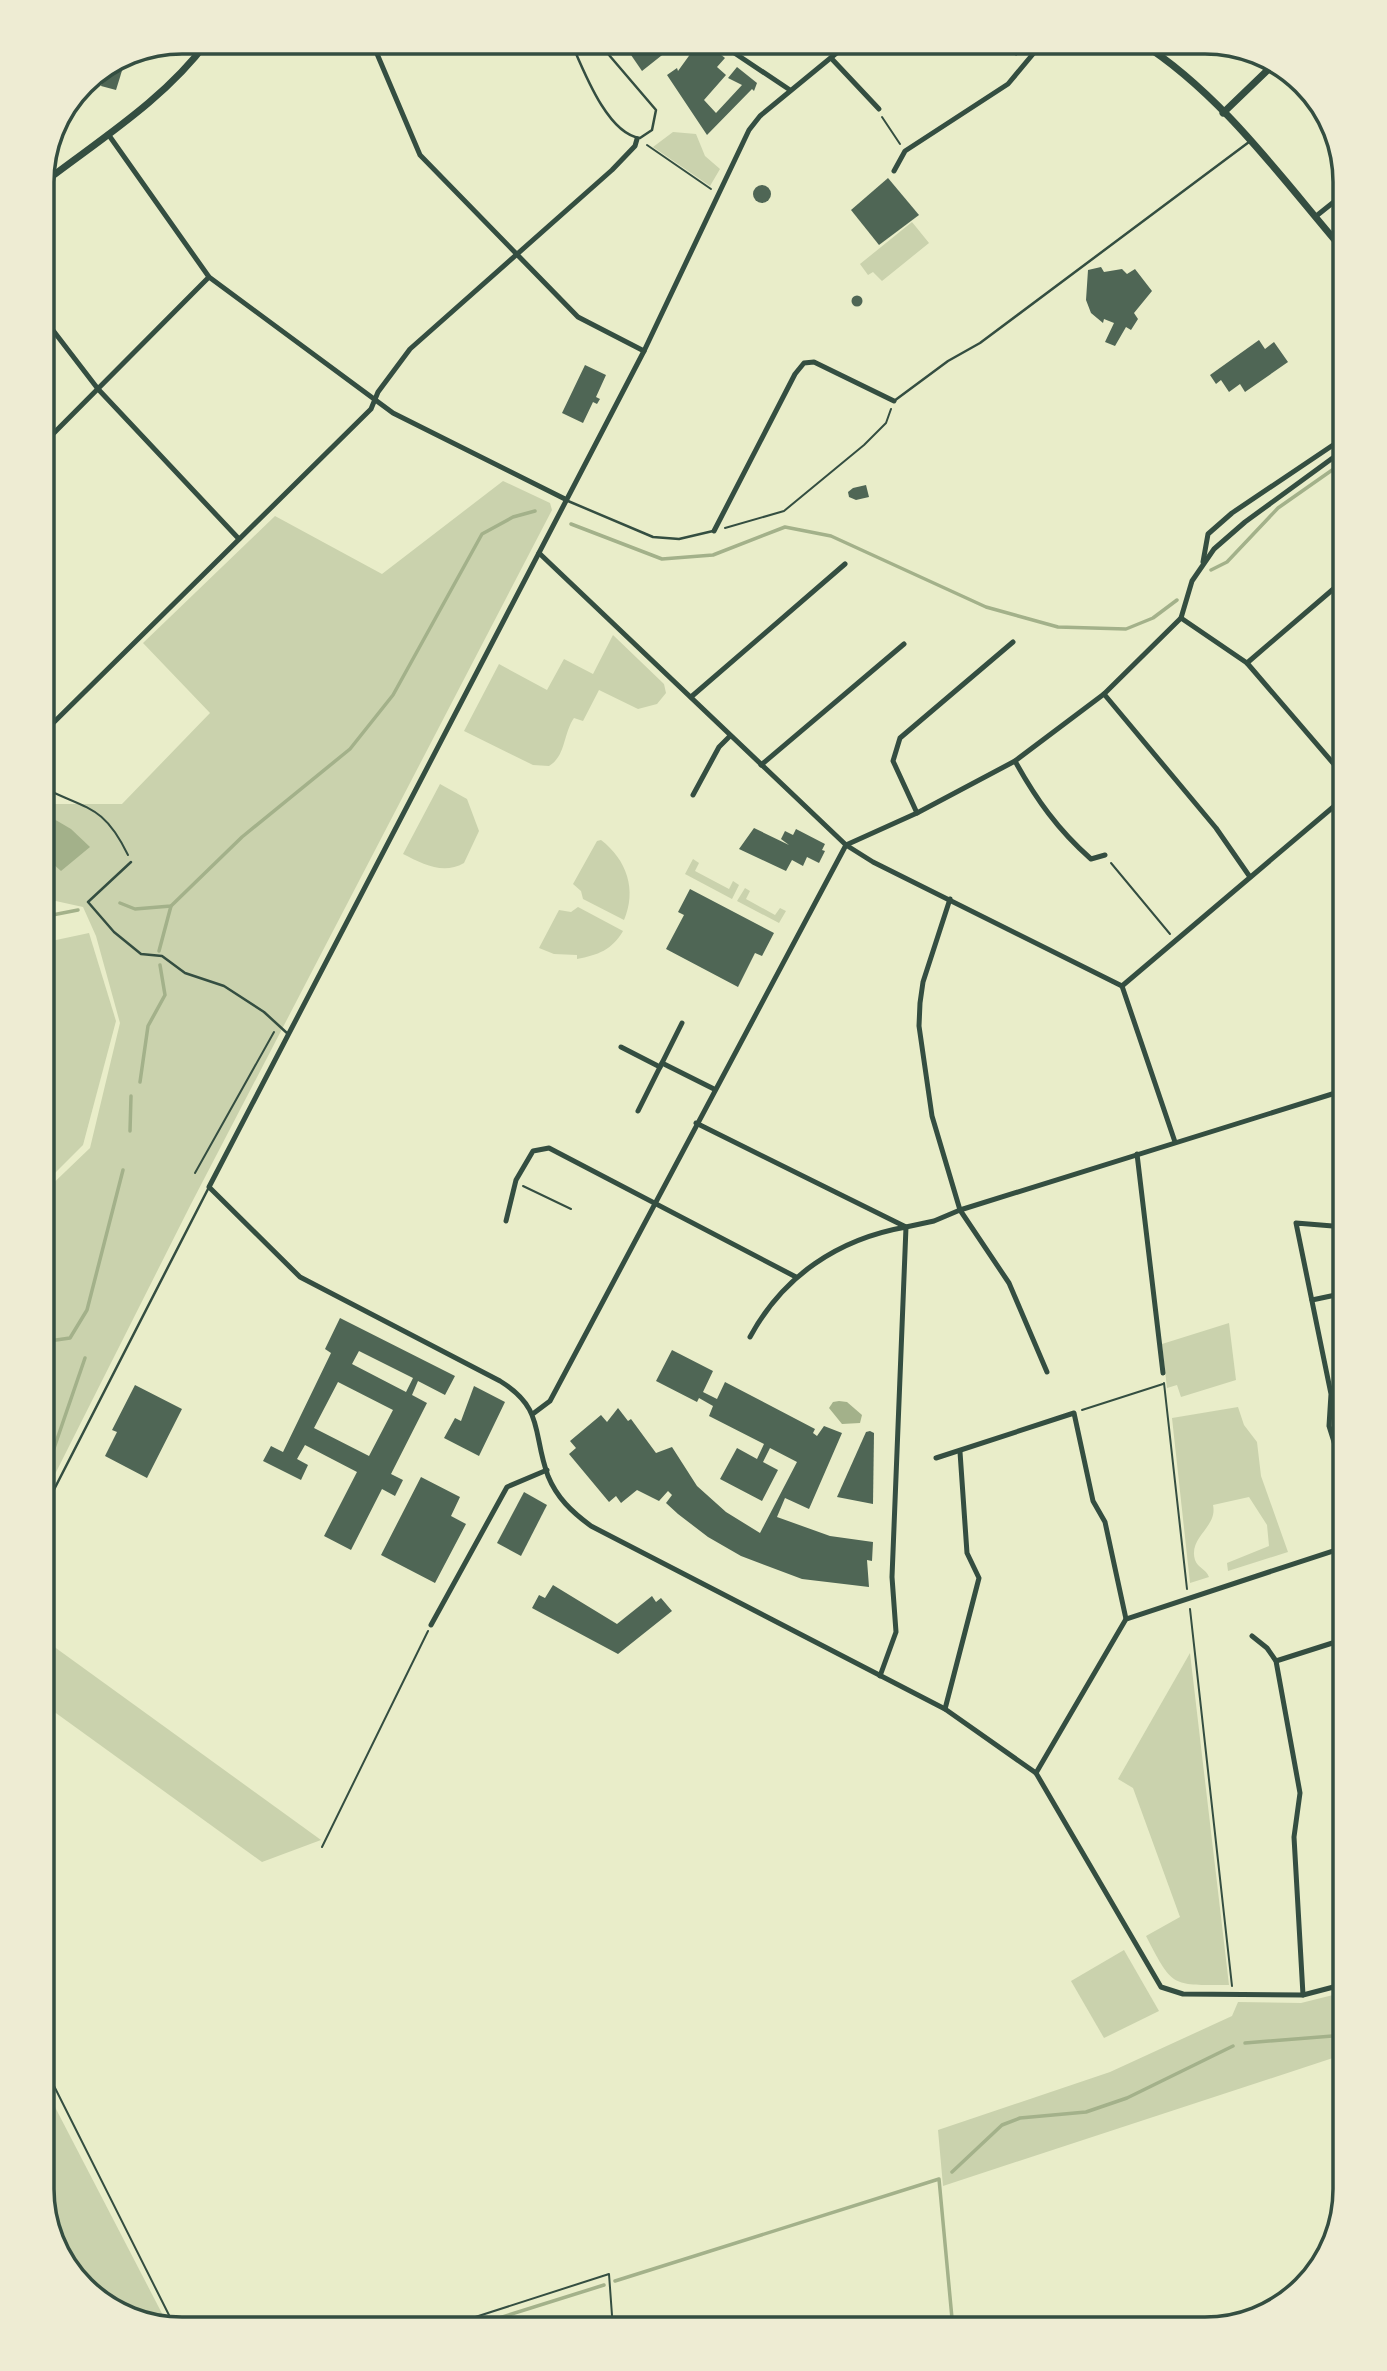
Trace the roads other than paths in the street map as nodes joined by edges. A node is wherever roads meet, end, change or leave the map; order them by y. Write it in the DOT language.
graph roads {
  1 [pos="196,55"];
  2 [pos="378,55"];
  3 [pos="577,55"];
  4 [pos="609,55"];
  5 [pos="738,55"];
  6 [pos="834,55"];
  7 [pos="1032,55"];
  8 [pos="1158,55"];
  9 [pos="831,58"];
  10 [pos="1267,71"];
  11 [pos="790,90"];
  12 [pos="879,109"];
  13 [pos="1223,113"];
  14 [pos="108,134"];
  15 [pos="637,139"];
  16 [pos="1249,142"];
  17 [pos="894,172"];
  18 [pos="55,174"];
  19 [pos="1333,202"];
  20 [pos="1315,217"];
  21 [pos="1333,238"];
  22 [pos="517,254"];
  23 [pos="209,277"];
  24 [pos="55,333"];
  25 [pos="644,351"];
  26 [pos="98,389"];
  27 [pos="374,401"];
  28 [pos="894,401"];
  29 [pos="55,432"];
  30 [pos="1333,445"];
  31 [pos="1333,458"];
  32 [pos="565,499"];
  33 [pos="714,531"];
  34 [pos="239,540"];
  35 [pos="539,553"];
  36 [pos="845,564"];
  37 [pos="1203,564"];
  38 [pos="1333,589"];
  39 [pos="1181,618"];
  40 [pos="1013,642"];
  41 [pos="904,644"];
  42 [pos="1247,663"];
  43 [pos="1104,694"];
  44 [pos="691,697"];
  45 [pos="55,721"];
  46 [pos="730,736"];
  47 [pos="1015,761"];
  48 [pos="1333,763"];
  49 [pos="761,765"];
  50 [pos="693,795"];
  51 [pos="1333,807"];
  52 [pos="917,813"];
  53 [pos="846,845"];
  54 [pos="1105,855"];
  55 [pos="131,862"];
  56 [pos="1250,877"];
  57 [pos="950,900"];
  58 [pos="1122,986"];
  59 [pos="681,1023"];
  60 [pos="289,1035"];
  61 [pos="621,1047"];
  62 [pos="661,1065"];
  63 [pos="715,1089"];
  64 [pos="1333,1094"];
  65 [pos="639,1111"];
  66 [pos="696,1123"];
  67 [pos="1175,1142"];
  68 [pos="1138,1154"];
  69 [pos="209,1187"];
  70 [pos="654,1204"];
  71 [pos="960,1210"];
  72 [pos="506,1221"];
  73 [pos="1333,1226"];
  74 [pos="906,1227"];
  75 [pos="796,1277"];
  76 [pos="1333,1296"];
  77 [pos="1312,1300"];
  78 [pos="750,1337"];
  79 [pos="1047,1372"];
  80 [pos="1163,1373"];
  81 [pos="534,1413"];
  82 [pos="1333,1439"];
  83 [pos="960,1452"];
  84 [pos="936,1458"];
  85 [pos="547,1470"];
  86 [pos="54,1489"];
  87 [pos="1333,1551"];
  88 [pos="1126,1619"];
  89 [pos="431,1626"];
  90 [pos="1252,1636"];
  91 [pos="1333,1643"];
  92 [pos="1276,1661"];
  93 [pos="880,1676"];
  94 [pos="945,1709"];
  95 [pos="1036,1773"];
  96 [pos="1333,1987"];
  97 [pos="1303,1994"];
  1 -- 14 [label="main road"];
  2 -- 22 [label="street"];
  3 -- 15 [label="lane"];
  4 -- 15 [label="lane"];
  5 -- 11 [label="street"];
  6 -- 9 [label="street"];
  7 -- 17 [label="street"];
  8 -- 13 [label="main road"];
  9 -- 11 [label="street"];
  9 -- 12 [label="street"];
  10 -- 13 [label="main road"];
  11 -- 25 [label="street"];
  13 -- 16 [label="main road"];
  14 -- 18 [label="main road"];
  14 -- 23 [label="street"];
  15 -- 22 [label="street"];
  16 -- 20 [label="main road"];
  16 -- 28 [label="lane"];
  19 -- 20 [label="street"];
  20 -- 21 [label="main road"];
  22 -- 25 [label="street"];
  22 -- 27 [label="street"];
  23 -- 26 [label="street"];
  23 -- 27 [label="street"];
  24 -- 26 [label="street"];
  25 -- 32 [label="street"];
  26 -- 29 [label="street"];
  26 -- 34 [label="street"];
  27 -- 32 [label="street"];
  27 -- 34 [label="street"];
  28 -- 33 [label="street"];
  30 -- 37 [label="street"];
  31 -- 37 [label="street"];
  32 -- 33 [label="lane"];
  32 -- 35 [label="street"];
  34 -- 45 [label="street"];
  35 -- 44 [label="street"];
  35 -- 60 [label="street"];
  36 -- 44 [label="street"];
  37 -- 39 [label="street"];
  38 -- 42 [label="street"];
  39 -- 42 [label="street"];
  39 -- 43 [label="street"];
  40 -- 52 [label="street"];
  41 -- 49 [label="street"];
  42 -- 48 [label="street"];
  43 -- 47 [label="street"];
  43 -- 56 [label="street"];
  44 -- 46 [label="street"];
  46 -- 49 [label="street"];
  46 -- 50 [label="street"];
  47 -- 52 [label="street"];
  47 -- 54 [label="street"];
  49 -- 53 [label="street"];
  51 -- 56 [label="street"];
  52 -- 53 [label="street"];
  53 -- 57 [label="street"];
  53 -- 63 [label="street"];
  55 -- 60 [label="lane"];
  56 -- 58 [label="street"];
  57 -- 58 [label="street"];
  57 -- 71 [label="street"];
  58 -- 67 [label="street"];
  59 -- 62 [label="street"];
  60 -- 69 [label="street"];
  61 -- 62 [label="street"];
  62 -- 63 [label="street"];
  62 -- 65 [label="street"];
  63 -- 66 [label="street"];
  64 -- 67 [label="street"];
  66 -- 70 [label="street"];
  66 -- 74 [label="street"];
  67 -- 68 [label="street"];
  68 -- 71 [label="street"];
  68 -- 80 [label="street"];
  69 -- 81 [label="street"];
  69 -- 86 [label="lane"];
  70 -- 72 [label="street"];
  70 -- 75 [label="street"];
  70 -- 81 [label="street"];
  71 -- 74 [label="street"];
  71 -- 79 [label="street"];
  73 -- 77 [label="street"];
  74 -- 75 [label="street"];
  74 -- 93 [label="street"];
  75 -- 78 [label="street"];
  76 -- 77 [label="street"];
  77 -- 82 [label="street"];
  81 -- 85 [label="street"];
  83 -- 84 [label="street"];
  83 -- 88 [label="street"];
  83 -- 94 [label="street"];
  85 -- 89 [label="street"];
  85 -- 93 [label="street"];
  87 -- 88 [label="street"];
  88 -- 95 [label="street"];
  90 -- 92 [label="street"];
  91 -- 92 [label="street"];
  92 -- 97 [label="street"];
  93 -- 94 [label="street"];
  94 -- 95 [label="street"];
  95 -- 97 [label="street"];
  96 -- 97 [label="street"];
}
